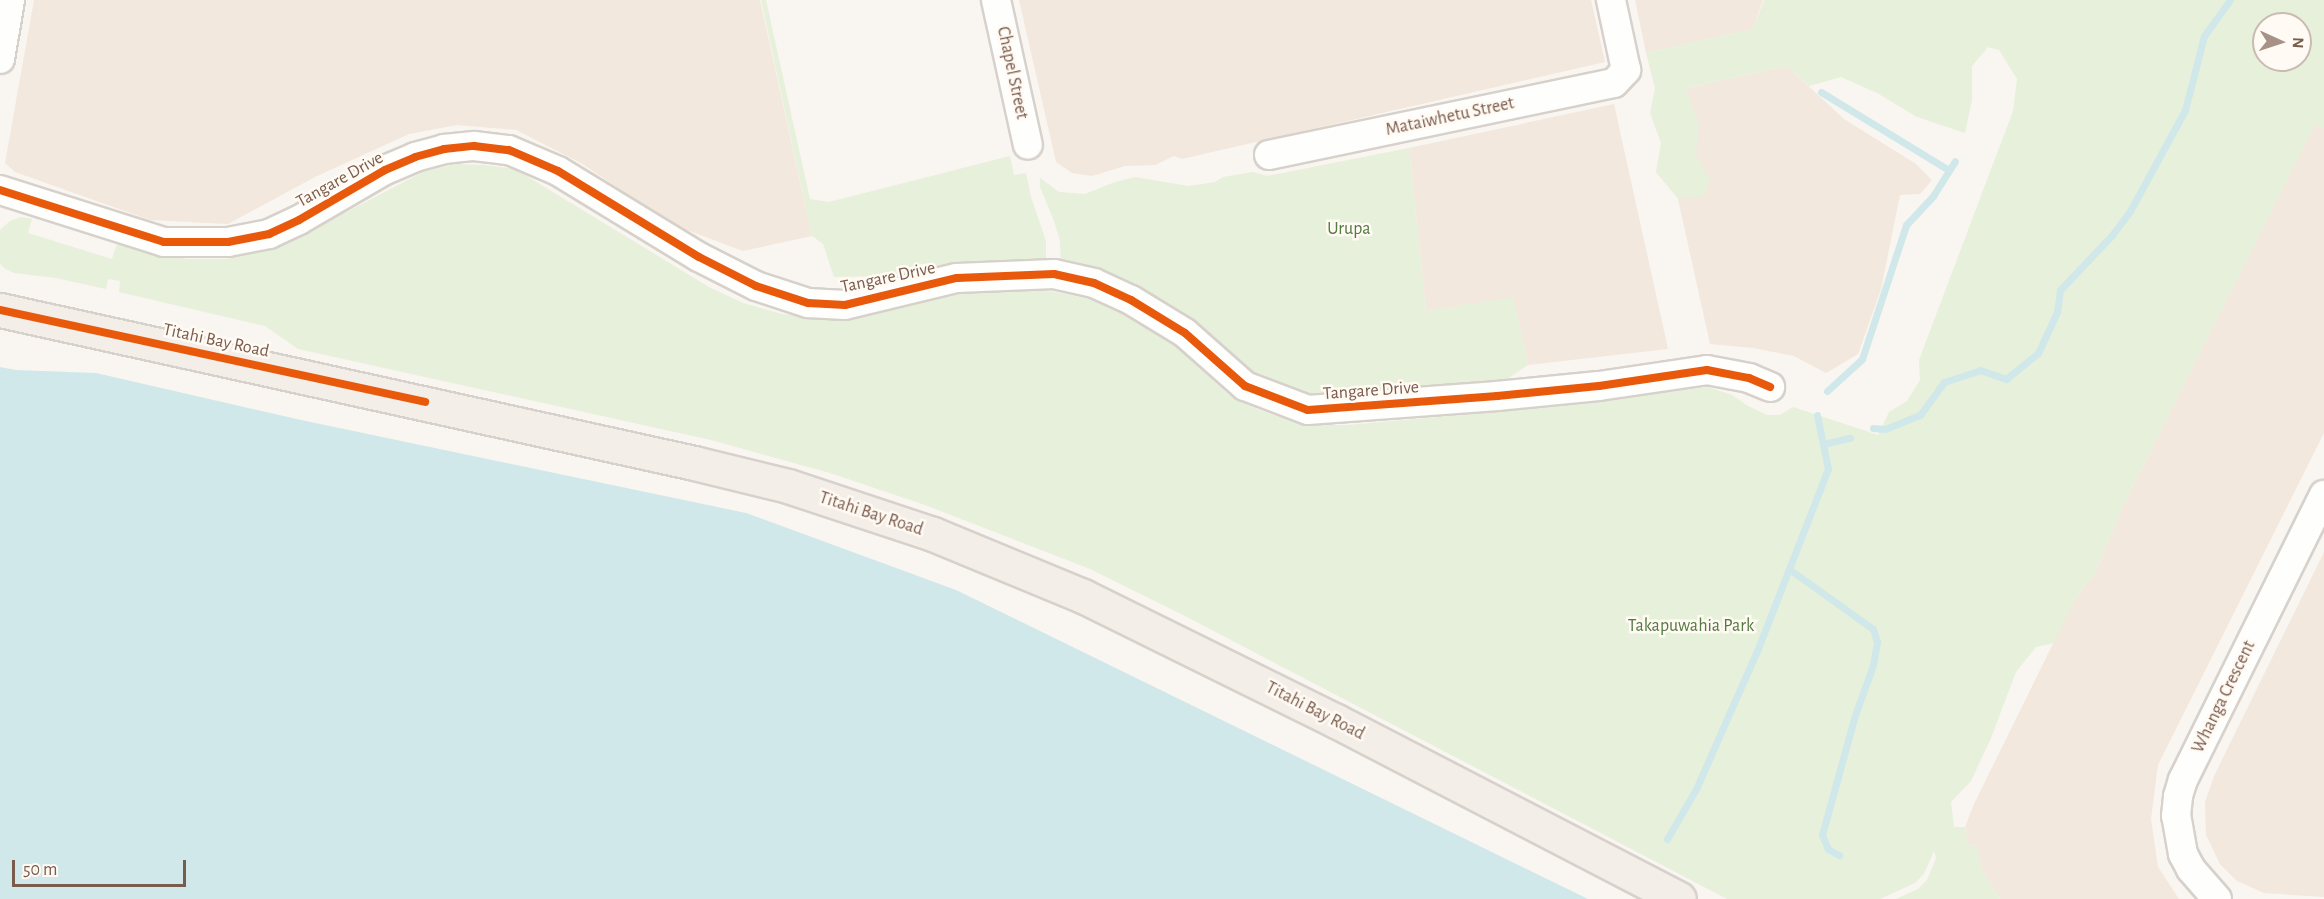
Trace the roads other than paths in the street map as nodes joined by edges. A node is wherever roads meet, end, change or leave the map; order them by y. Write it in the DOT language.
graph roads {
  1 [pos="10,0"];
  2 [pos="996,0"];
  3 [pos="1611,0"];
  4 [pos="0,59"];
  5 [pos="1028,145"];
  6 [pos="1269,155"];
  7 [pos="0,190"];
  8 [pos="0,310"];
  9 [pos="1770,387"];
  10 [pos="2324,495"];
  11 [pos="1679,899"];
  12 [pos="2217,899"];
  1 -- 4 [label="street"];
  2 -- 5 [label="street, Chapel Street"];
  3 -- 6 [label="street, Mataiwhetu Street"];
  7 -- 9 [label="street, Tangare Drive"];
  8 -- 11 [label="main road, Titahi Bay Road"];
  10 -- 12 [label="street, Whanga Crescent"];
}
